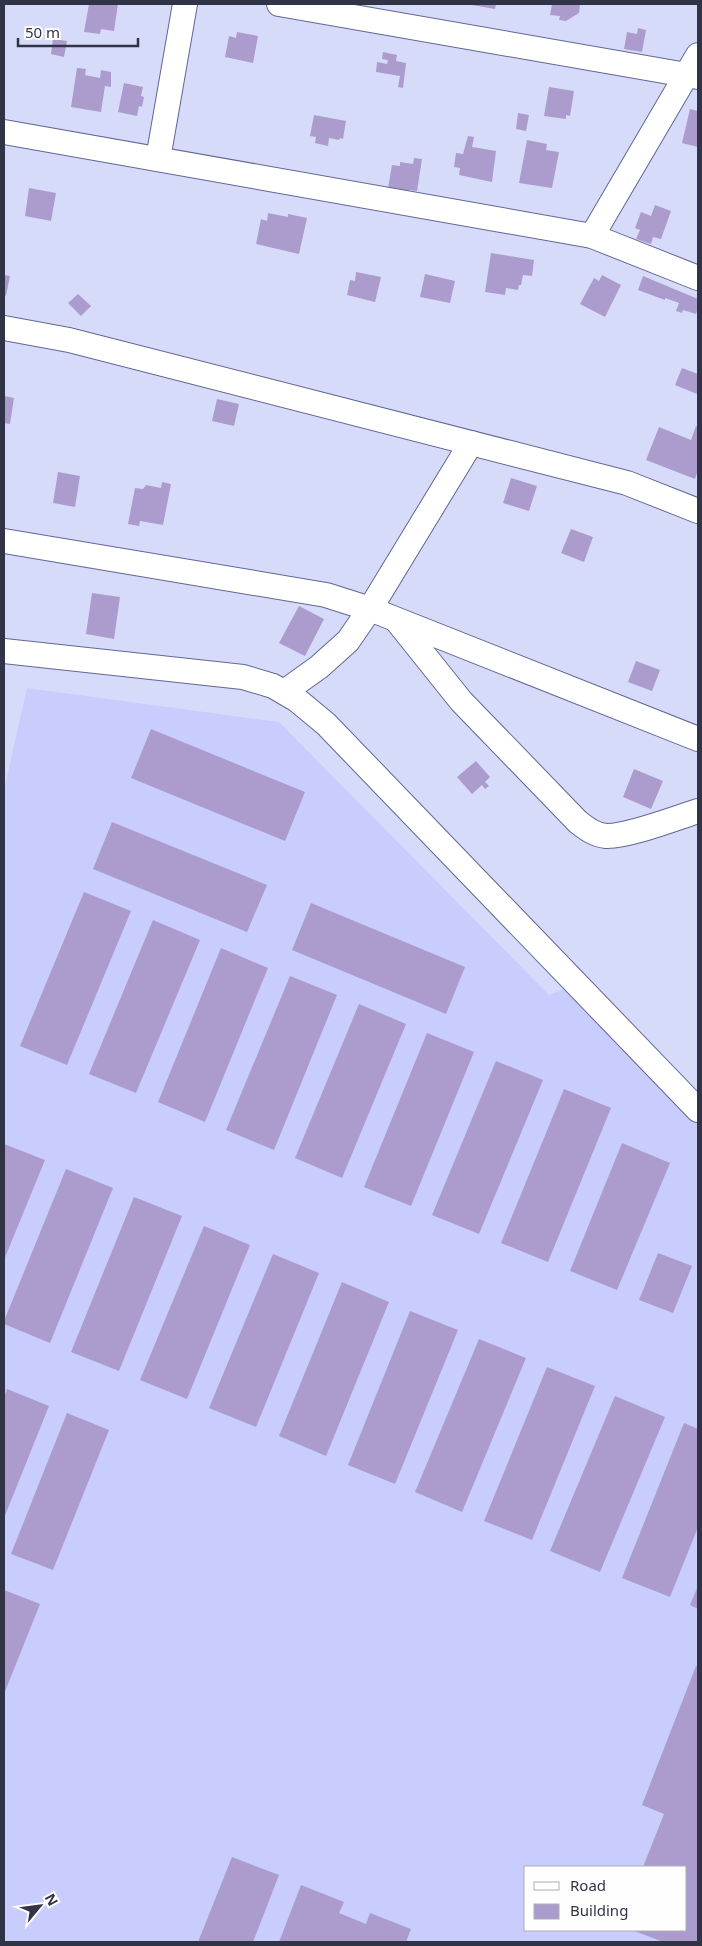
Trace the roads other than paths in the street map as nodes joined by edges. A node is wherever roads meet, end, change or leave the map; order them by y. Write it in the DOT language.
graph roads {
  1 [pos="185,4"];
  2 [pos="279,4"];
  3 [pos="694,69"];
  4 [pos="4,132"];
  5 [pos="158,159"];
  6 [pos="592,236"];
  7 [pos="698,278"];
  8 [pos="4,328"];
  9 [pos="471,443"];
  10 [pos="698,511"];
  11 [pos="4,541"];
  12 [pos="370,609"];
  13 [pos="396,619"];
  14 [pos="4,651"];
  15 [pos="284,692"];
  16 [pos="698,739"];
  17 [pos="698,811"];
  18 [pos="698,1110"];
  1 -- 5 [label="street"];
  2 -- 3 [label="street"];
  3 -- 6 [label="street"];
  4 -- 5 [label="street"];
  5 -- 6 [label="street"];
  6 -- 7 [label="street"];
  8 -- 9 [label="street"];
  9 -- 10 [label="street"];
  9 -- 12 [label="street"];
  11 -- 12 [label="street"];
  12 -- 13 [label="street"];
  12 -- 15 [label="street"];
  13 -- 16 [label="street"];
  13 -- 17 [label="street"];
  14 -- 15 [label="street"];
  15 -- 18 [label="street"];
}
